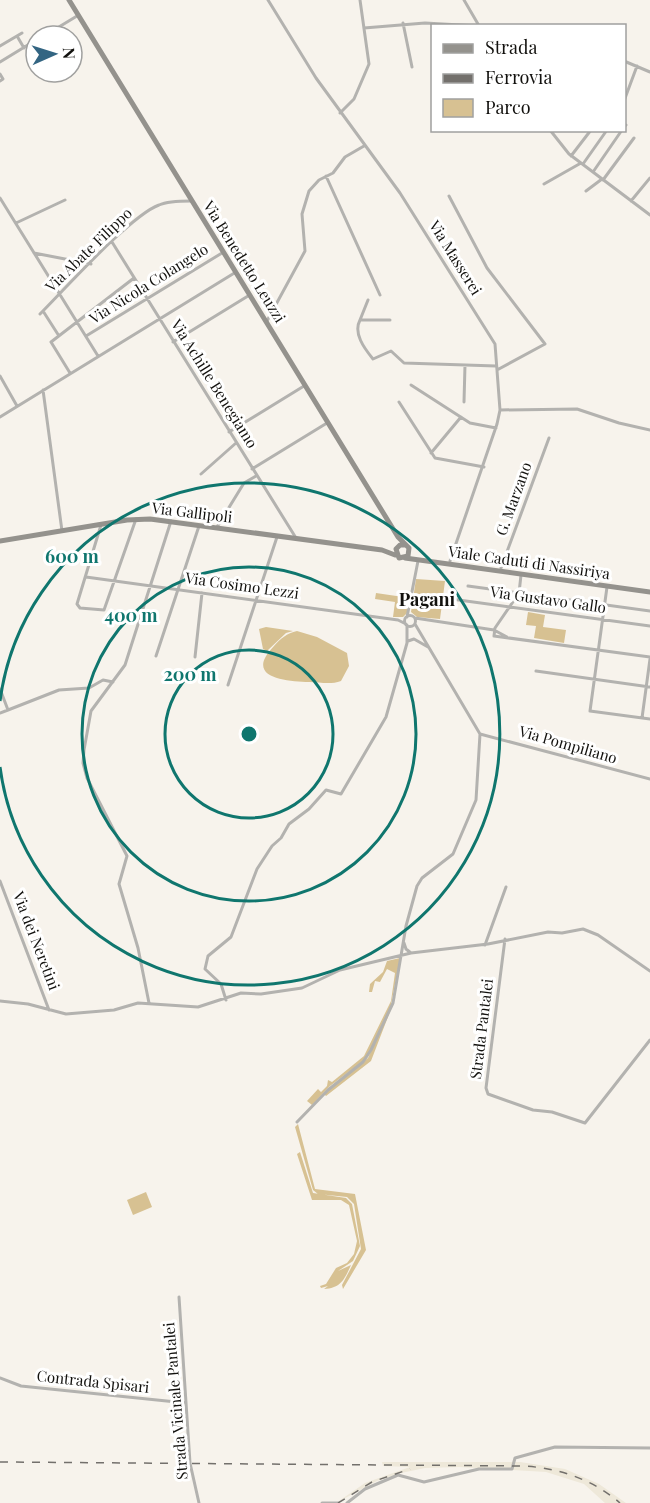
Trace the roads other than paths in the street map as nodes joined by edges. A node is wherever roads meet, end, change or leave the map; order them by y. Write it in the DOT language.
graph roads {
  1 [pos="69,0"];
  2 [pos="268,0"];
  3 [pos="360,0"];
  4 [pos="464,0"];
  5 [pos="79,15"];
  6 [pos="403,23"];
  7 [pos="64,24"];
  8 [pos="431,24"];
  9 [pos="478,24"];
  10 [pos="363,28"];
  11 [pos="22,33"];
  12 [pos="17,36"];
  13 [pos="0,46"];
  14 [pos="24,48"];
  15 [pos="0,62"];
  16 [pos="626,62"];
  17 [pos="637,66"];
  18 [pos="412,67"];
  19 [pos="650,72"];
  20 [pos="0,74"];
  21 [pos="2,80"];
  22 [pos="626,96"];
  23 [pos="340,113"];
  24 [pos="552,132"];
  25 [pos="589,132"];
  26 [pos="606,132"];
  27 [pos="621,132"];
  28 [pos="633,138"];
  29 [pos="364,146"];
  30 [pos="571,156"];
  31 [pos="582,164"];
  32 [pos="592,172"];
  33 [pos="326,176"];
  34 [pos="650,178"];
  35 [pos="603,179"];
  36 [pos="543,184"];
  37 [pos="586,191"];
  38 [pos="449,196"];
  39 [pos="0,198"];
  40 [pos="65,200"];
  41 [pos="192,201"];
  42 [pos="632,201"];
  43 [pos="650,215"];
  44 [pos="16,223"];
  45 [pos="112,242"];
  46 [pos="34,252"];
  47 [pos="224,252"];
  48 [pos="91,264"];
  49 [pos="236,272"];
  50 [pos="134,278"];
  51 [pos="60,294"];
  52 [pos="250,294"];
  53 [pos="380,295"];
  54 [pos="147,299"];
  55 [pos="368,300"];
  56 [pos="43,311"];
  57 [pos="40,314"];
  58 [pos="159,319"];
  59 [pos="360,320"];
  60 [pos="390,320"];
  61 [pos="77,322"];
  62 [pos="267,322"];
  63 [pos="58,336"];
  64 [pos="86,336"];
  65 [pos="173,342"];
  66 [pos="98,356"];
  67 [pos="465,365"];
  68 [pos="497,368"];
  69 [pos="70,373"];
  70 [pos="0,376"];
  71 [pos="306,385"];
  72 [pos="411,385"];
  73 [pos="43,390"];
  74 [pos="399,402"];
  75 [pos="464,402"];
  76 [pos="17,406"];
  77 [pos="500,410"];
  78 [pos="0,417"];
  79 [pos="461,417"];
  80 [pos="328,422"];
  81 [pos="496,428"];
  82 [pos="650,430"];
  83 [pos="229,432"];
  84 [pos="549,438"];
  85 [pos="236,443"];
  86 [pos="431,453"];
  87 [pos="484,466"];
  88 [pos="252,469"];
  89 [pos="201,474"];
  90 [pos="256,476"];
  91 [pos="136,519"];
  92 [pos="171,520"];
  93 [pos="101,524"];
  94 [pos="200,525"];
  95 [pos="217,527"];
  96 [pos="62,531"];
  97 [pos="278,536"];
  98 [pos="398,537"];
  99 [pos="296,538"];
  100 [pos="0,541"];
  101 [pos="397,547"];
  102 [pos="407,547"];
  103 [pos="382,550"];
  104 [pos="396,555"];
  105 [pos="405,558"];
  106 [pos="418,559"];
  107 [pos="450,561"];
  108 [pos="501,568"];
  109 [pos="522,574"];
  110 [pos="86,577"];
  111 [pos="114,581"];
  112 [pos="149,586"];
  113 [pos="468,586"];
  114 [pos="607,586"];
  115 [pos="178,590"];
  116 [pos="650,590"];
  117 [pos="202,593"];
  118 [pos="519,593"];
  119 [pos="444,598"];
  120 [pos="256,600"];
  121 [pos="605,605"];
  122 [pos="509,608"];
  123 [pos="650,611"];
  124 [pos="410,617"];
  125 [pos="395,620"];
  126 [pos="423,620"];
  127 [pos="603,620"];
  128 [pos="411,625"];
  129 [pos="650,626"];
  130 [pos="494,630"];
  131 [pos="419,631"];
  132 [pos="408,633"];
  133 [pos="509,638"];
  134 [pos="407,643"];
  135 [pos="429,648"];
  136 [pos="599,650"];
  137 [pos="156,656"];
  138 [pos="195,657"];
  139 [pos="650,658"];
  140 [pos="536,671"];
  141 [pos="595,680"];
  142 [pos="113,682"];
  143 [pos="228,685"];
  144 [pos="648,687"];
  145 [pos="0,689"];
  146 [pos="8,710"];
  147 [pos="0,713"];
  148 [pos="642,718"];
  149 [pos="650,719"];
  150 [pos="480,734"];
  151 [pos="650,779"];
  152 [pos="0,881"];
  153 [pos="506,887"];
  154 [pos="404,938"];
  155 [pos="505,939"];
  156 [pos="485,945"];
  157 [pos="411,953"];
  158 [pos="401,956"];
  159 [pos="650,971"];
  160 [pos="226,1000"];
  161 [pos="0,1001"];
  162 [pos="149,1003"];
  163 [pos="49,1010"];
  164 [pos="650,1040"];
  165 [pos="297,1122"];
  166 [pos="179,1297"];
  167 [pos="0,1378"];
  168 [pos="186,1403"];
  169 [pos="650,1449"];
  170 [pos="199,1503"];
  171 [pos="322,1503"];
  172 [pos="338,1503"];
  173 [pos="347,1503"];
  1 -- 5 [label="main road, Via Benedetto Leuzzi"];
  2 -- 23 [label="street, Via Masserei"];
  3 -- 10 [label="street"];
  4 -- 9 [label="street"];
  5 -- 7 [label="street"];
  5 -- 41 [label="main road, Via Benedetto Leuzzi"];
  6 -- 8 [label="street"];
  6 -- 10 [label="street"];
  6 -- 18 [label="street"];
  10 -- 23 [label="street"];
  11 -- 12 [label="street"];
  12 -- 13 [label="street"];
  12 -- 14 [label="street"];
  14 -- 15 [label="street"];
  16 -- 17 [label="street"];
  17 -- 19 [label="street"];
  17 -- 22 [label="street"];
  20 -- 21 [label="street"];
  23 -- 29 [label="street, Via Masserei"];
  24 -- 30 [label="street"];
  25 -- 30 [label="street"];
  26 -- 31 [label="street"];
  27 -- 32 [label="street"];
  28 -- 35 [label="street"];
  29 -- 33 [label="street"];
  29 -- 68 [label="street, Via Masserei"];
  30 -- 31 [label="street"];
  31 -- 32 [label="street"];
  31 -- 36 [label="street"];
  32 -- 35 [label="street"];
  33 -- 53 [label="street"];
  33 -- 62 [label="street"];
  34 -- 42 [label="street"];
  35 -- 37 [label="street"];
  35 -- 42 [label="street"];
  38 -- 68 [label="street"];
  39 -- 44 [label="street"];
  40 -- 44 [label="street"];
  41 -- 45 [label="street, Via Abate Filippo"];
  41 -- 47 [label="main road, Via Benedetto Leuzzi"];
  42 -- 43 [label="street"];
  44 -- 46 [label="street"];
  45 -- 48 [label="street, Via Abate Filippo"];
  45 -- 50 [label="street, Via Achille Benegiamo"];
  46 -- 48 [label="street"];
  46 -- 51 [label="street"];
  47 -- 49 [label="main road, Via Benedetto Leuzzi"];
  47 -- 54 [label="street, Via Nicola Colangelo"];
  48 -- 51 [label="street, Via Abate Filippo"];
  49 -- 52 [label="main road, Via Benedetto Leuzzi"];
  49 -- 58 [label="street"];
  50 -- 54 [label="street, Via Achille Benegiamo"];
  50 -- 61 [label="street"];
  51 -- 56 [label="street, Via Abate Filippo"];
  51 -- 61 [label="street"];
  52 -- 62 [label="main road, Via Benedetto Leuzzi"];
  52 -- 65 [label="street"];
  54 -- 58 [label="street, Via Achille Benegiamo"];
  54 -- 64 [label="street, Via Nicola Colangelo"];
  55 -- 59 [label="street"];
  56 -- 57 [label="street, Via Abate Filippo"];
  56 -- 63 [label="street"];
  58 -- 65 [label="street, Via Achille Benegiamo"];
  58 -- 66 [label="street"];
  59 -- 60 [label="street"];
  59 -- 67 [label="street"];
  61 -- 63 [label="street"];
  61 -- 64 [label="street"];
  62 -- 71 [label="main road, Via Benedetto Leuzzi"];
  63 -- 69 [label="street"];
  64 -- 66 [label="street"];
  65 -- 83 [label="street, Via Achille Benegiamo"];
  66 -- 69 [label="street"];
  67 -- 68 [label="street"];
  67 -- 75 [label="street"];
  68 -- 77 [label="street, Via Masserei"];
  69 -- 73 [label="street"];
  70 -- 76 [label="street"];
  71 -- 80 [label="main road, Via Benedetto Leuzzi"];
  71 -- 83 [label="street"];
  72 -- 79 [label="street"];
  73 -- 76 [label="street"];
  73 -- 96 [label="street"];
  74 -- 86 [label="street"];
  76 -- 78 [label="street"];
  77 -- 81 [label="street, Via Masserei"];
  77 -- 82 [label="street"];
  79 -- 81 [label="street"];
  79 -- 86 [label="street"];
  80 -- 88 [label="street"];
  80 -- 98 [label="main road, Via Benedetto Leuzzi"];
  81 -- 87 [label="street, Via Masserei"];
  83 -- 85 [label="street, Via Achille Benegiamo"];
  84 -- 108 [label="street, G. Marzano"];
  85 -- 88 [label="street, Via Achille Benegiamo"];
  85 -- 89 [label="street"];
  86 -- 87 [label="street"];
  87 -- 107 [label="street, Via Masserei"];
  88 -- 90 [label="street, Via Achille Benegiamo"];
  90 -- 95 [label="street"];
  90 -- 99 [label="street, Via Achille Benegiamo"];
  91 -- 92 [label="main road, Via Gallipoli"];
  91 -- 93 [label="main road, Via Gallipoli"];
  91 -- 111 [label="street"];
  92 -- 94 [label="main road, Via Gallipoli"];
  92 -- 112 [label="street"];
  93 -- 96 [label="main road, Via Gallipoli"];
  93 -- 110 [label="street"];
  94 -- 95 [label="main road, Via Gallipoli"];
  94 -- 115 [label="street"];
  95 -- 97 [label="main road, Via Gallipoli"];
  96 -- 100 [label="main road, Via Gallipoli"];
  97 -- 99 [label="main road, Via Gallipoli"];
  97 -- 120 [label="street"];
  98 -- 101 [label="main road"];
  98 -- 102 [label="main road, Via Benedetto Leuzzi"];
  99 -- 103 [label="main road, Via Gallipoli"];
  101 -- 102 [label="main road, Via Gallipoli"];
  101 -- 103 [label="main road, Via Gallipoli"];
  101 -- 104 [label="main road"];
  102 -- 105 [label="main road"];
  102 -- 107 [label="main road, Viale Caduti di Nassiriya"];
  103 -- 104 [label="main road, Via Gallipoli"];
  104 -- 105 [label="main road, Via Gallipoli"];
  105 -- 106 [label="main road, Viale Caduti di Nassiriya"];
  106 -- 109 [label="main road, Viale Caduti di Nassiriya"];
  106 -- 124 [label="street"];
  107 -- 108 [label="main road, Viale Caduti di Nassiriya"];
  108 -- 116 [label="main road, Viale Caduti di Nassiriya"];
  109 -- 114 [label="main road, Viale Caduti di Nassiriya"];
  109 -- 118 [label="street"];
  110 -- 111 [label="street, Via Cosimo Lezzi"];
  110 -- 111 [label="street"];
  111 -- 112 [label="street, Via Cosimo Lezzi"];
  112 -- 115 [label="street, Via Cosimo Lezzi"];
  112 -- 142 [label="street"];
  113 -- 118 [label="street"];
  114 -- 116 [label="main road, Viale Caduti di Nassiriya"];
  114 -- 121 [label="street"];
  115 -- 117 [label="street, Via Cosimo Lezzi"];
  115 -- 137 [label="street"];
  117 -- 120 [label="street, Via Cosimo Lezzi"];
  117 -- 138 [label="street"];
  118 -- 121 [label="street"];
  118 -- 122 [label="street"];
  119 -- 122 [label="street, Via Gustavo Gallo"];
  120 -- 125 [label="street, Via Cosimo Lezzi"];
  120 -- 143 [label="street"];
  121 -- 123 [label="street"];
  121 -- 127 [label="street"];
  122 -- 127 [label="street, Via Gustavo Gallo"];
  122 -- 130 [label="street"];
  124 -- 125 [label="street, Via Cosimo Lezzi"];
  124 -- 126 [label="street"];
  124 -- 128 [label="street"];
  124 -- 128 [label="street"];
  125 -- 128 [label="street, Via Cosimo Lezzi"];
  126 -- 128 [label="street"];
  126 -- 130 [label="street"];
  127 -- 129 [label="street, Via Gustavo Gallo"];
  127 -- 136 [label="street"];
  128 -- 131 [label="street, Via Cosimo Lezzi"];
  128 -- 132 [label="street"];
  130 -- 133 [label="street"];
  130 -- 133 [label="street"];
  131 -- 132 [label="street"];
  131 -- 135 [label="street"];
  132 -- 134 [label="street"];
  133 -- 136 [label="street"];
  134 -- 135 [label="street"];
  134 -- 160 [label="street"];
  135 -- 150 [label="street"];
  136 -- 139 [label="street"];
  136 -- 141 [label="street"];
  139 -- 144 [label="street"];
  140 -- 141 [label="street"];
  141 -- 144 [label="street"];
  141 -- 148 [label="street"];
  142 -- 146 [label="street"];
  142 -- 162 [label="street"];
  144 -- 148 [label="street"];
  145 -- 146 [label="street"];
  146 -- 147 [label="street"];
  148 -- 149 [label="street"];
  150 -- 151 [label="street, Via Pompiliano"];
  150 -- 154 [label="street"];
  152 -- 163 [label="street, Via dei Neretini"];
  153 -- 156 [label="street"];
  154 -- 157 [label="street"];
  154 -- 158 [label="street"];
  155 -- 156 [label="street"];
  155 -- 159 [label="street"];
  155 -- 164 [label="street, Strada Pantalei"];
  156 -- 157 [label="street"];
  157 -- 158 [label="street"];
  158 -- 160 [label="street"];
  158 -- 165 [label="street"];
  160 -- 162 [label="street"];
  161 -- 163 [label="street"];
  162 -- 163 [label="street"];
  166 -- 168 [label="street, Strada Vicinale Pantalei"];
  167 -- 168 [label="street, Contrada Spisari"];
  168 -- 170 [label="street, Strada Vicinale Pantalei"];
  169 -- 173 [label="street"];
  171 -- 172 [label="street"];
}
